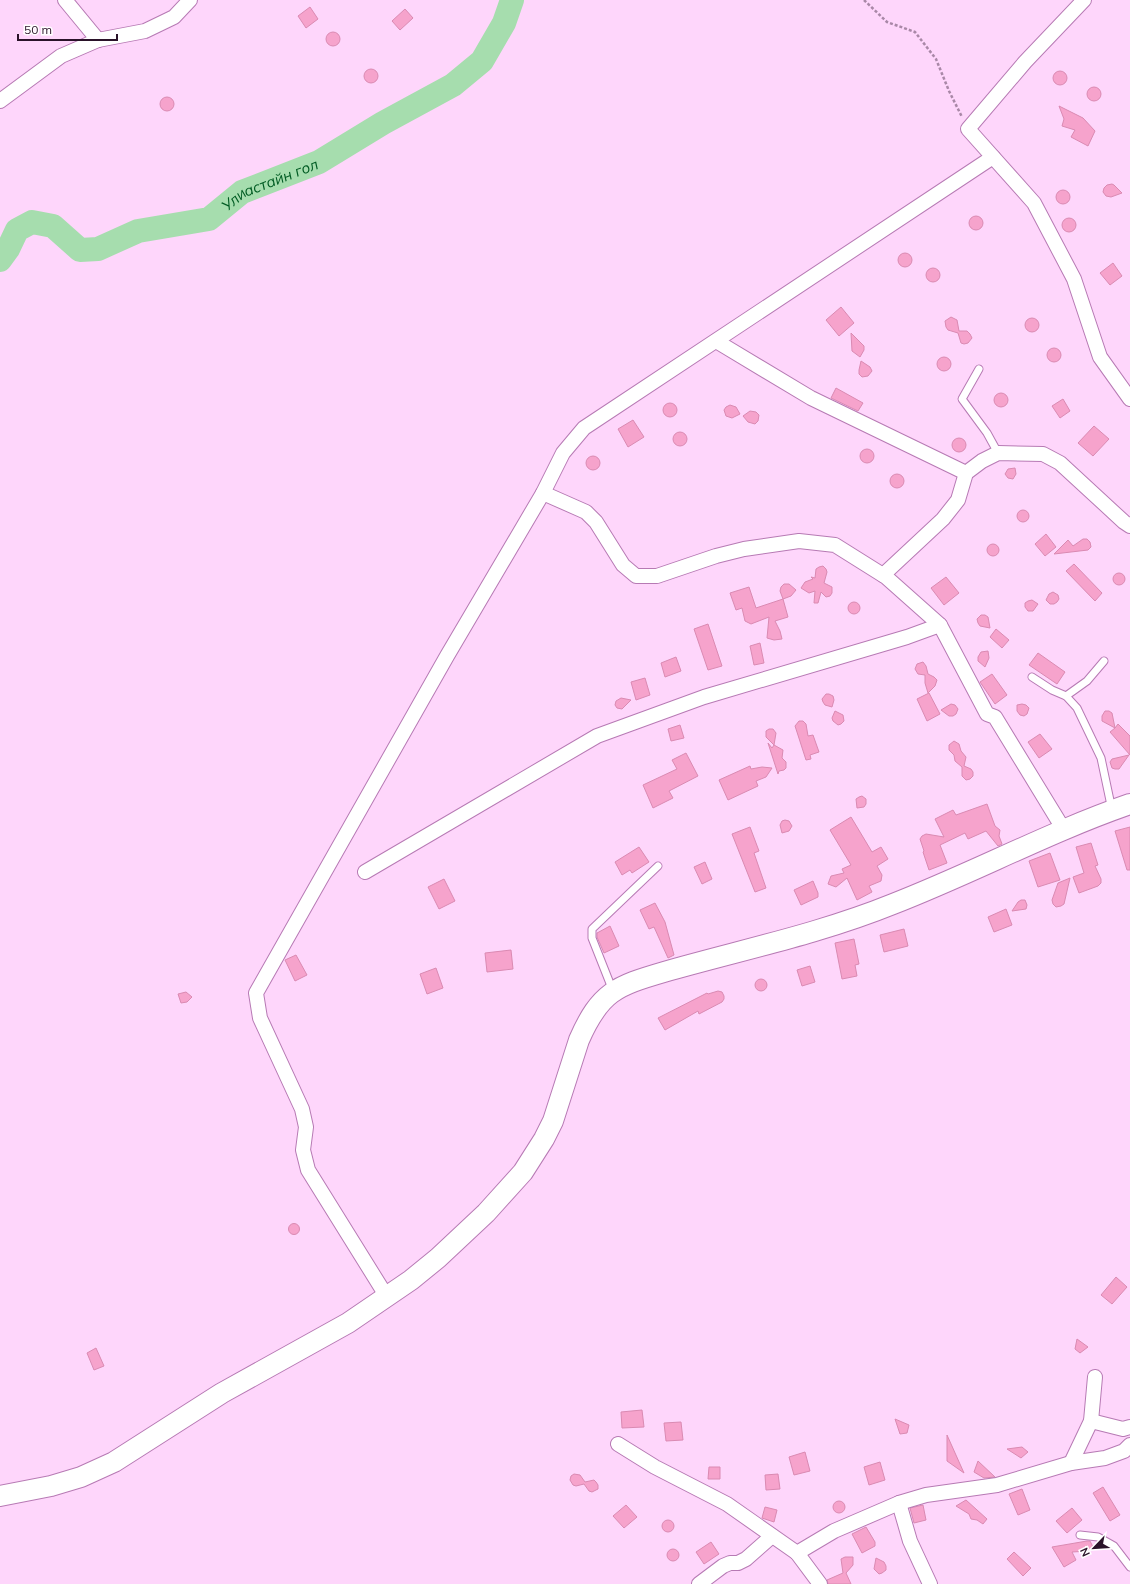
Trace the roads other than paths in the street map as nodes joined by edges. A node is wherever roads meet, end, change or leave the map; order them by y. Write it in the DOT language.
graph roads {
  1 [pos="65,0"];
  2 [pos="190,0"];
  3 [pos="1084,0"];
  4 [pos="98,40"];
  5 [pos="0,101"];
  6 [pos="993,157"];
  7 [pos="716,341"];
  8 [pos="979,369"];
  9 [pos="1130,399"];
  10 [pos="998,454"];
  11 [pos="966,473"];
  12 [pos="543,493"];
  13 [pos="1130,526"];
  14 [pos="882,574"];
  15 [pos="940,625"];
  16 [pos="1104,661"];
  17 [pos="1032,677"];
  18 [pos="1066,696"];
  19 [pos="1121,807"];
  20 [pos="1064,830"];
  21 [pos="658,866"];
  22 [pos="365,872"];
  23 [pos="613,991"];
  24 [pos="387,1297"];
  25 [pos="1096,1377"];
  26 [pos="1091,1421"];
  27 [pos="1130,1427"];
  28 [pos="618,1444"];
  29 [pos="1128,1450"];
  30 [pos="1070,1464"];
  31 [pos="0,1496"];
  32 [pos="899,1503"];
  33 [pos="772,1536"];
  34 [pos="1080,1536"];
  35 [pos="797,1553"];
  36 [pos="1130,1567"];
  37 [pos="699,1584"];
  38 [pos="820,1584"];
  39 [pos="930,1584"];
  1 -- 4 [label="street"];
  2 -- 4 [label="street"];
  3 -- 6 [label="street"];
  4 -- 5 [label="street"];
  6 -- 7 [label="street"];
  6 -- 9 [label="street"];
  7 -- 11 [label="street"];
  7 -- 12 [label="street"];
  8 -- 10 [label="lane"];
  10 -- 11 [label="street"];
  10 -- 13 [label="street"];
  11 -- 14 [label="street"];
  12 -- 14 [label="street"];
  12 -- 24 [label="street"];
  14 -- 15 [label="street"];
  15 -- 20 [label="street"];
  15 -- 22 [label="street"];
  16 -- 18 [label="lane"];
  17 -- 18 [label="lane"];
  18 -- 19 [label="lane"];
  19 -- 20 [label="street"];
  20 -- 23 [label="street"];
  21 -- 23 [label="lane"];
  23 -- 24 [label="street"];
  24 -- 31 [label="street"];
  25 -- 26 [label="street"];
  26 -- 27 [label="street"];
  26 -- 30 [label="street"];
  28 -- 33 [label="street"];
  29 -- 30 [label="street"];
  30 -- 32 [label="street"];
  32 -- 35 [label="street"];
  32 -- 39 [label="street"];
  33 -- 35 [label="street"];
  33 -- 37 [label="street"];
  34 -- 36 [label="lane"];
  35 -- 38 [label="street"];
}
